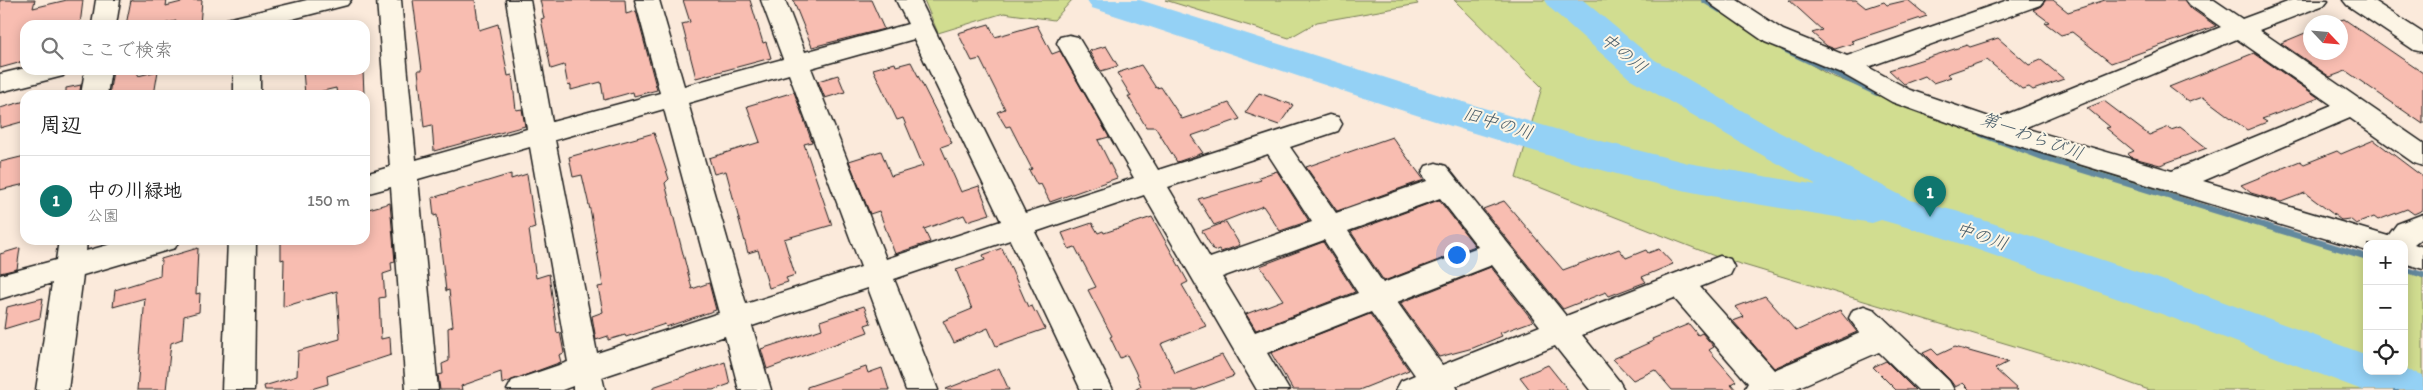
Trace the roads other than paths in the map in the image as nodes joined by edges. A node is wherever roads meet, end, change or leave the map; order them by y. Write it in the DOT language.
graph roads {
  1 [pos="108,0"];
  2 [pos="339,0"];
  3 [pos="389,0"];
  4 [pos="518,0"];
  5 [pos="647,0"];
  6 [pos="772,0"];
  7 [pos="908,0"];
  8 [pos="2032,0"];
  9 [pos="2198,0"];
  10 [pos="2316,0"];
  11 [pos="2355,0"];
  12 [pos="1730,2"];
  13 [pos="246,18"];
  14 [pos="105,20"];
  15 [pos="923,28"];
  16 [pos="2239,29"];
  17 [pos="1070,43"];
  18 [pos="2423,44"];
  19 [pos="796,64"];
  20 [pos="1845,66"];
  21 [pos="33,75"];
  22 [pos="97,75"];
  23 [pos="247,75"];
  24 [pos="0,83"];
  25 [pos="95,90"];
  26 [pos="247,90"];
  27 [pos="676,98"];
  28 [pos="2352,107"];
  29 [pos="1329,124"];
  30 [pos="1995,129"];
  31 [pos="541,135"];
  32 [pos="1274,143"];
  33 [pos="2423,156"];
  34 [pos="404,174"];
  35 [pos="1152,182"];
  36 [pos="2173,182"];
  37 [pos="370,183"];
  38 [pos="2423,225"];
  39 [pos="1018,226"];
  40 [pos="1329,226"];
  41 [pos="2366,240"];
  42 [pos="2401,240"];
  43 [pos="131,245"];
  44 [pos="242,245"];
  45 [pos="1496,251"];
  46 [pos="2408,253"];
  47 [pos="71,254"];
  48 [pos="2423,258"];
  49 [pos="1720,267"];
  50 [pos="1203,272"];
  51 [pos="877,273"];
  52 [pos="1680,284"];
  53 [pos="0,287"];
  54 [pos="1376,296"];
  55 [pos="736,319"];
  56 [pos="1561,332"];
  57 [pos="1247,348"];
  58 [pos="587,380"];
  59 [pos="1430,387"];
  60 [pos="1767,389"];
  61 [pos="52,390"];
  62 [pos="238,390"];
  63 [pos="422,390"];
  64 [pos="523,390"];
  65 [pos="755,390"];
  66 [pos="922,390"];
  67 [pos="1097,390"];
  68 [pos="1273,390"];
  69 [pos="1608,390"];
  70 [pos="1938,390"];
  1 -- 14 [label="street"];
  2 -- 13 [label="street"];
  3 -- 34 [label="street"];
  4 -- 31 [label="street"];
  5 -- 27 [label="street"];
  6 -- 19 [label="street"];
  7 -- 15 [label="street"];
  8 -- 20 [label="street"];
  9 -- 16 [label="street"];
  10 -- 16 [label="street"];
  11 -- 18 [label="street"];
  12 -- 20 [label="street"];
  15 -- 19 [label="street"];
  15 -- 39 [label="street"];
  16 -- 28 [label="street"];
  16 -- 30 [label="street"];
  17 -- 35 [label="street"];
  19 -- 27 [label="street"];
  19 -- 51 [label="street"];
  20 -- 30 [label="street"];
  21 -- 24 [label="street"];
  22 -- 25 [label="street"];
  23 -- 26 [label="street"];
  27 -- 31 [label="street"];
  27 -- 55 [label="street"];
  28 -- 33 [label="street"];
  28 -- 36 [label="street"];
  29 -- 32 [label="street"];
  30 -- 36 [label="street"];
  31 -- 34 [label="street"];
  31 -- 58 [label="street"];
  32 -- 35 [label="street"];
  32 -- 40 [label="street"];
  34 -- 37 [label="street"];
  34 -- 63 [label="street"];
  35 -- 39 [label="street"];
  35 -- 50 [label="street"];
  36 -- 41 [label="street"];
  38 -- 42 [label="street"];
  39 -- 51 [label="street"];
  39 -- 67 [label="street"];
  40 -- 45 [label="street"];
  40 -- 50 [label="street"];
  40 -- 54 [label="street"];
  43 -- 47 [label="street"];
  44 -- 62 [label="street"];
  45 -- 54 [label="street"];
  45 -- 56 [label="street"];
  46 -- 48 [label="street"];
  47 -- 53 [label="street"];
  47 -- 61 [label="street"];
  49 -- 52 [label="street"];
  50 -- 57 [label="street"];
  51 -- 55 [label="street"];
  51 -- 66 [label="street"];
  52 -- 56 [label="street"];
  52 -- 60 [label="street"];
  54 -- 57 [label="street"];
  54 -- 59 [label="street"];
  55 -- 58 [label="street"];
  55 -- 65 [label="street"];
  56 -- 59 [label="street"];
  56 -- 69 [label="street"];
  57 -- 68 [label="street"];
  58 -- 64 [label="street"];
  60 -- 70 [label="street"];
}
